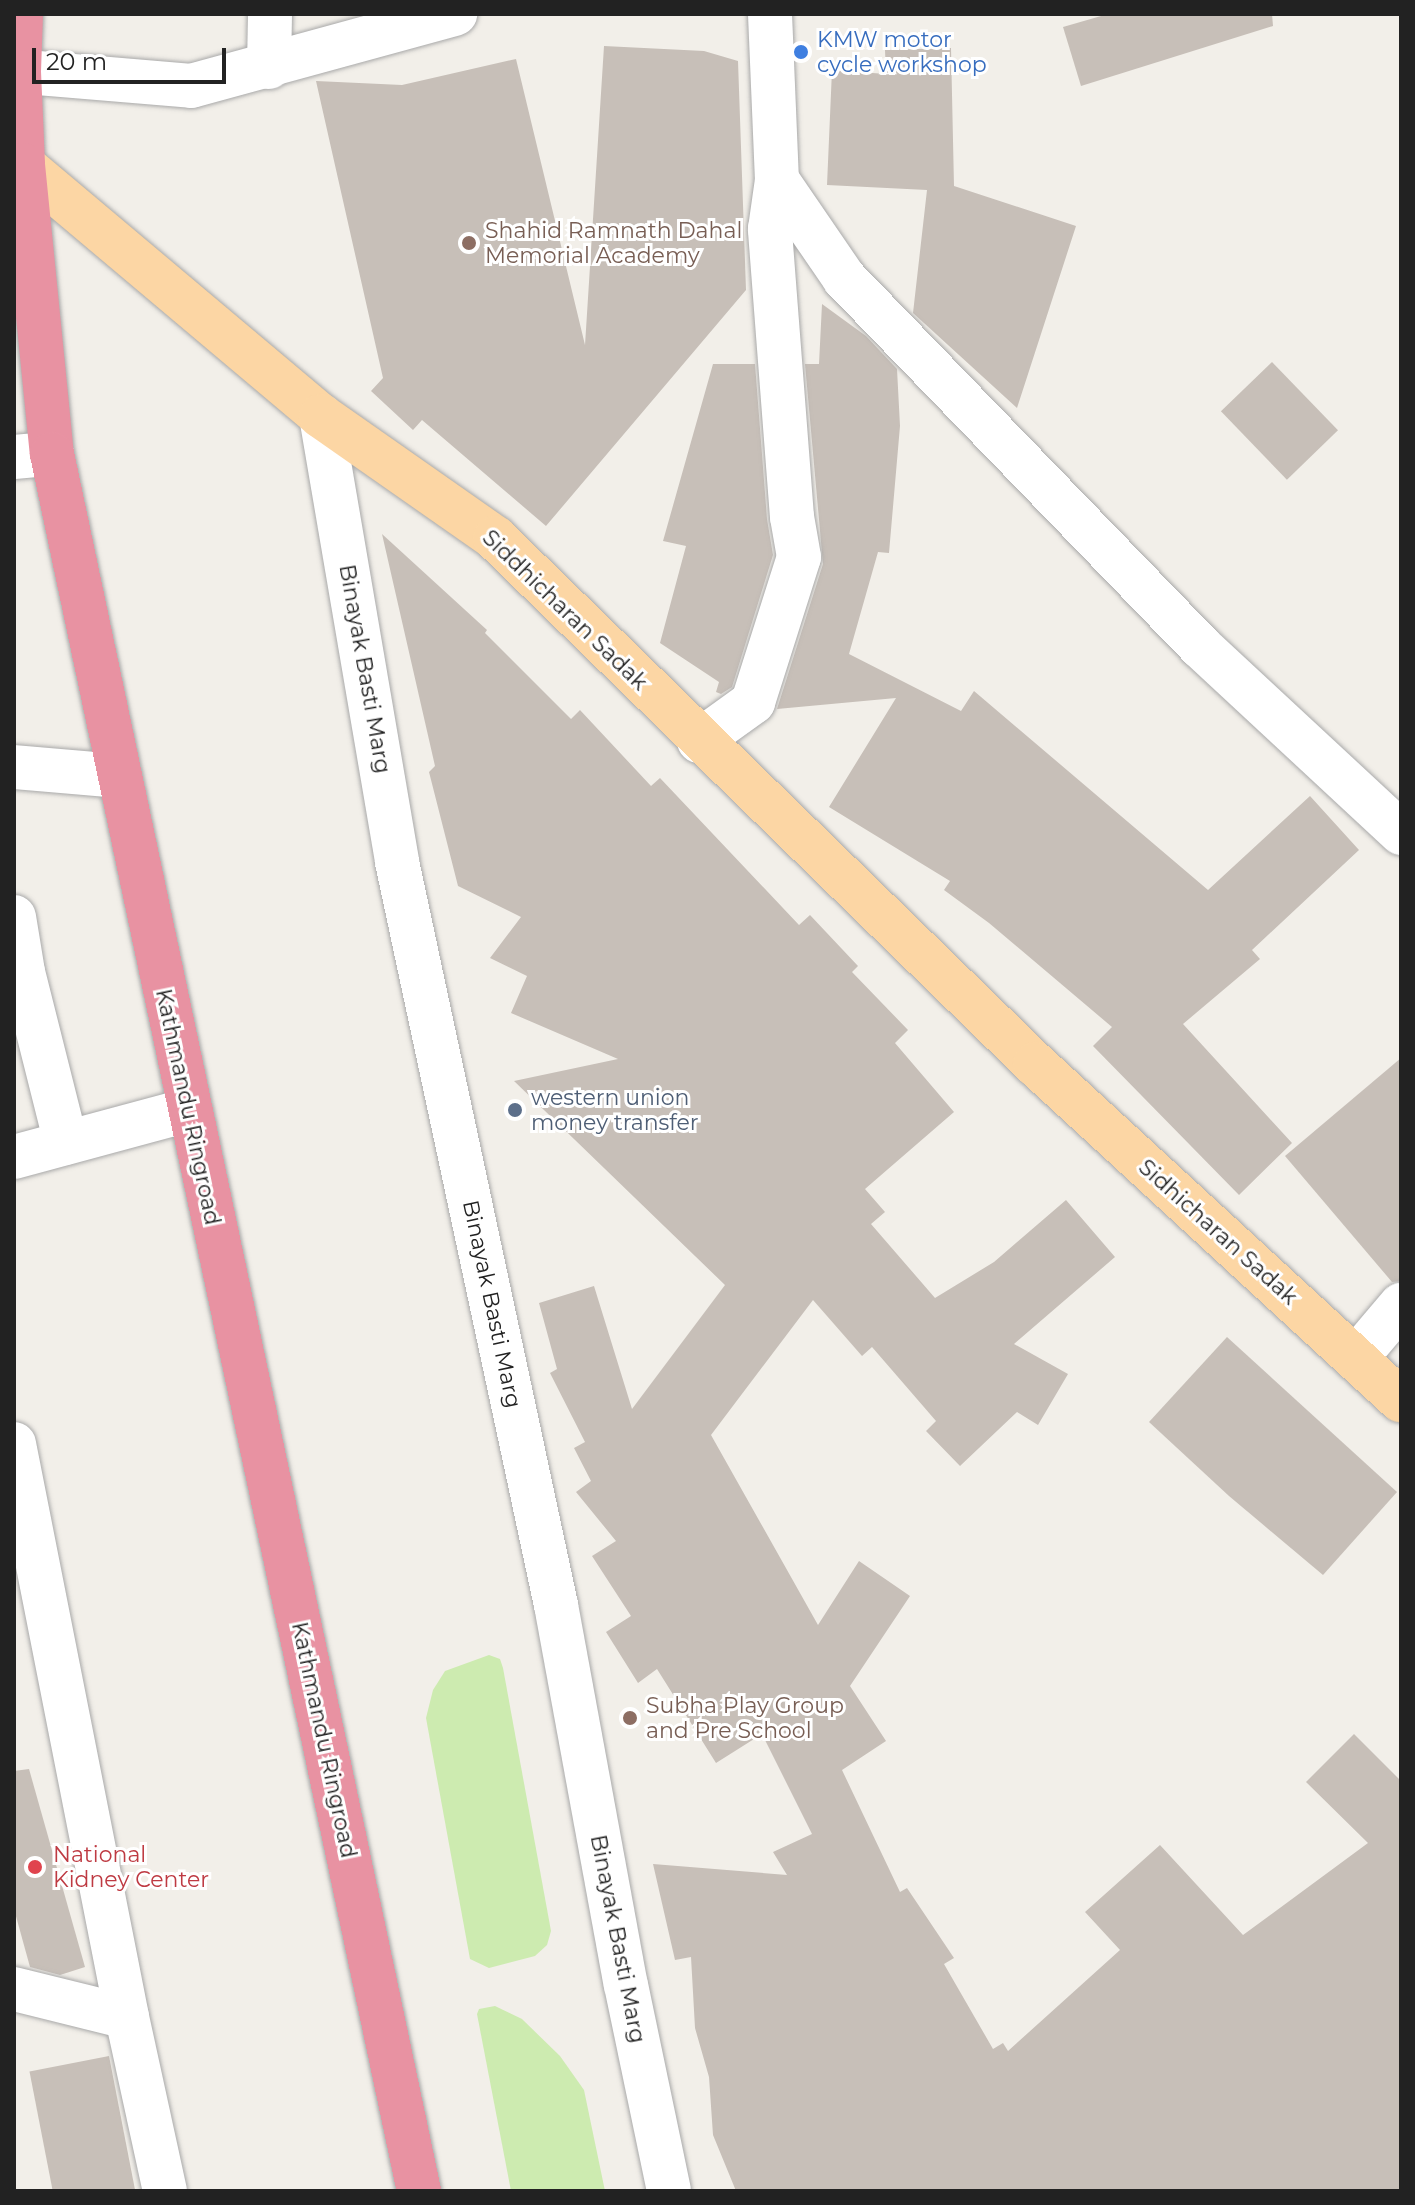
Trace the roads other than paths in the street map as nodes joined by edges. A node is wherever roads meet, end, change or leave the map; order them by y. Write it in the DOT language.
graph roads {
  1 [pos="21,14"];
  2 [pos="270,14"];
  3 [pos="455,14"];
  4 [pos="770,14"];
  5 [pos="269,67"];
  6 [pos="16,72"];
  7 [pos="23,165"];
  8 [pos="777,180"];
  9 [pos="321,416"];
  10 [pos="33,456"];
  11 [pos="699,741"];
  12 [pos="14,767"];
  13 [pos="119,776"];
  14 [pos="1401,833"];
  15 [pos="14,917"];
  16 [pos="1035,1064"];
  17 [pos="188,1110"];
  18 [pos="66,1143"];
  19 [pos="14,1157"];
  20 [pos="1401,1305"];
  21 [pos="1356,1358"];
  22 [pos="1401,1400"];
  23 [pos="14,1444"];
  24 [pos="14,1989"];
  25 [pos="127,2017"];
  26 [pos="165,2191"];
  27 [pos="419,2191"];
  28 [pos="669,2191"];
  1 -- 6 [label="highway, Kathmandu Ringroad"];
  2 -- 5 [label="street"];
  3 -- 5 [label="street"];
  4 -- 8 [label="street"];
  5 -- 6 [label="street"];
  6 -- 7 [label="highway, Kathmandu Ringroad"];
  7 -- 9 [label="main road, Siddhicharan Sadak"];
  7 -- 10 [label="highway, Kathmandu Ringroad"];
  8 -- 11 [label="street"];
  8 -- 14 [label="street"];
  9 -- 11 [label="main road, Siddhicharan Sadak"];
  9 -- 28 [label="street, Binayak Basti Marg"];
  10 -- 13 [label="highway, Kathmandu Ringroad"];
  11 -- 16 [label="main road, Siddhicharan Sadak"];
  12 -- 13 [label="street"];
  13 -- 17 [label="highway, Kathmandu Ringroad"];
  15 -- 18 [label="street"];
  16 -- 21 [label="main road, Sidhicharan Sadak"];
  17 -- 18 [label="street"];
  17 -- 27 [label="highway, Kathmandu Ringroad"];
  18 -- 19 [label="street"];
  20 -- 21 [label="street"];
  21 -- 22 [label="main road, Sidhicharan Sadak"];
  23 -- 25 [label="street"];
  24 -- 25 [label="street"];
  25 -- 26 [label="street"];
}
